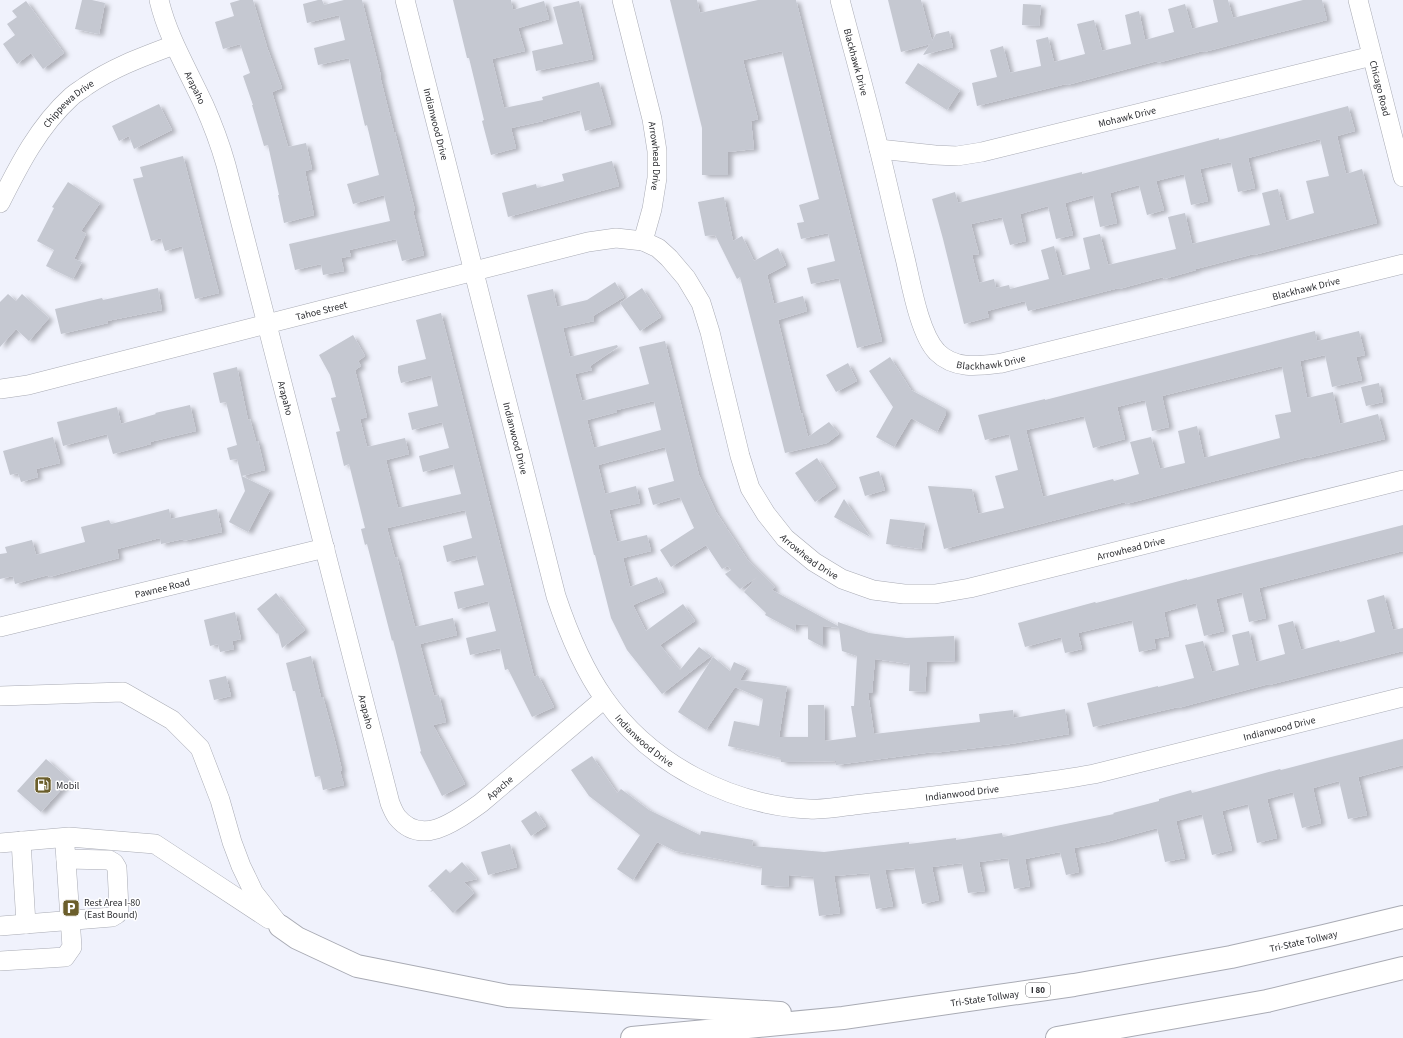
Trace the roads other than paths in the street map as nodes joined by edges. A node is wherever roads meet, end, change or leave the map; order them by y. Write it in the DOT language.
graph roads {
  1 [pos="160,0"];
  2 [pos="405,0"];
  3 [pos="622,0"];
  4 [pos="840,0"];
  5 [pos="1358,0"];
  6 [pos="174,45"];
  7 [pos="1372,56"];
  8 [pos="879,149"];
  9 [pos="1403,177"];
  10 [pos="0,203"];
  11 [pos="643,241"];
  12 [pos="1403,264"];
  13 [pos="474,270"];
  14 [pos="268,324"];
  15 [pos="0,389"];
  16 [pos="1403,480"];
  17 [pos="325,548"];
  18 [pos="0,628"];
  19 [pos="0,696"];
  20 [pos="1403,696"];
  21 [pos="604,699"];
  22 [pos="390,803"];
  23 [pos="65,837"];
  24 [pos="21,841"];
  25 [pos="0,842"];
  26 [pos="66,859"];
  27 [pos="1403,917"];
  28 [pos="70,921"];
  29 [pos="26,924"];
  30 [pos="0,926"];
  31 [pos="280,926"];
  32 [pos="0,961"];
  33 [pos="1403,968"];
  34 [pos="843,1018"];
  35 [pos="632,1038"];
  36 [pos="1057,1038"];
  1 -- 6 [label="street, Arapaho"];
  2 -- 13 [label="street, Indianwood Drive"];
  3 -- 11 [label="street, Arrowhead Drive"];
  4 -- 8 [label="street, Blackhawk Drive"];
  5 -- 7 [label="street, Chicago Road"];
  6 -- 10 [label="street, Chippewa Drive"];
  6 -- 14 [label="street, Arapaho"];
  7 -- 8 [label="street, Mohawk Drive"];
  7 -- 9 [label="street, Chicago Road"];
  8 -- 12 [label="street, Blackhawk Drive"];
  11 -- 13 [label="street, Tahoe Street"];
  11 -- 16 [label="street, Arrowhead Drive"];
  13 -- 14 [label="street, Tahoe Street"];
  13 -- 21 [label="street, Indianwood Drive"];
  14 -- 15 [label="street, Tahoe Street"];
  14 -- 17 [label="street, Arapaho"];
  17 -- 18 [label="street, Pawnee Road"];
  17 -- 22 [label="street, Arapaho"];
  19 -- 31 [label="street"];
  20 -- 21 [label="street, Indianwood Drive"];
  21 -- 22 [label="street, Apache"];
  23 -- 24 [label="street"];
  23 -- 26 [label="street"];
  23 -- 31 [label="street"];
  24 -- 25 [label="street"];
  24 -- 29 [label="street"];
  26 -- 28 [label="street"];
  26 -- 28 [label="street"];
  27 -- 34 [label="highway, Tri-State Tollway / I 80"];
  28 -- 29 [label="street"];
  28 -- 32 [label="street"];
  29 -- 30 [label="street"];
  31 -- 34 [label="highway"];
  33 -- 36 [label="highway"];
  34 -- 35 [label="highway, Tri-State Tollway / I 80"];
}
